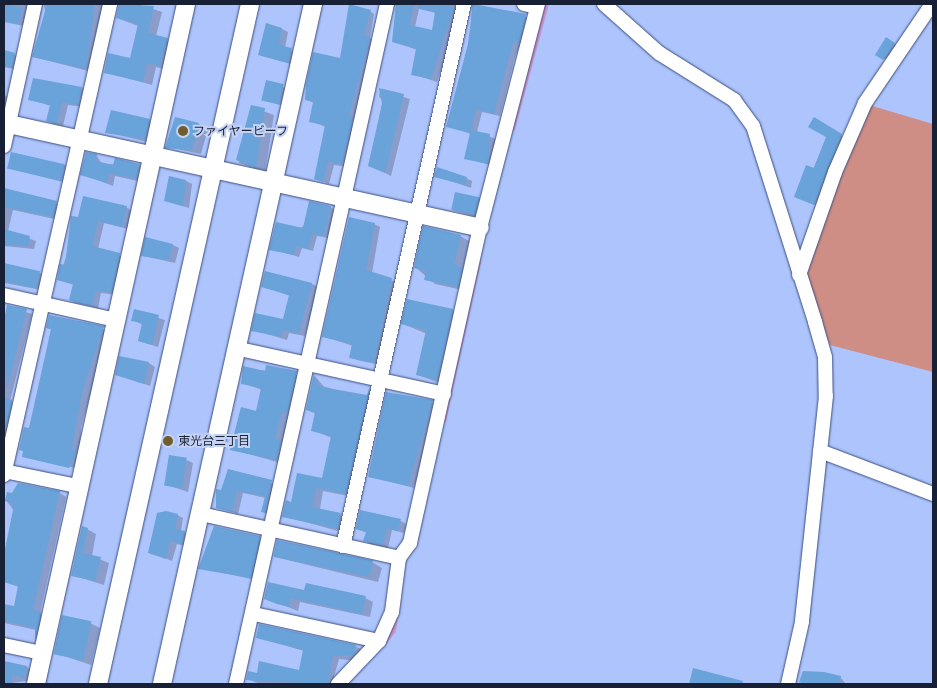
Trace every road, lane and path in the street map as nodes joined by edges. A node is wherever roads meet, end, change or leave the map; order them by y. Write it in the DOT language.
graph roads {
  1 [pos="35,4"];
  2 [pos="110,4"];
  3 [pos="186,4"];
  4 [pos="250,4"];
  5 [pos="312,4"];
  6 [pos="387,4"];
  7 [pos="464,4"];
  8 [pos="604,4"];
  9 [pos="932,4"];
  10 [pos="533,5"];
  11 [pos="6,124"];
  12 [pos="80,140"];
  13 [pos="4,146"];
  14 [pos="152,156"];
  15 [pos="213,169"];
  16 [pos="272,182"];
  17 [pos="345,198"];
  18 [pos="418,214"];
  19 [pos="480,228"];
  20 [pos="799,275"];
  21 [pos="4,295"];
  22 [pos="42,304"];
  23 [pos="116,320"];
  24 [pos="235,348"];
  25 [pos="308,365"];
  26 [pos="380,380"];
  27 [pos="444,394"];
  28 [pos="820,451"];
  29 [pos="4,472"];
  30 [pos="78,486"];
  31 [pos="933,494"];
  32 [pos="201,514"];
  33 [pos="271,528"];
  34 [pos="343,546"];
  35 [pos="400,558"];
  36 [pos="254,614"];
  37 [pos="379,642"];
  38 [pos="4,645"];
  39 [pos="43,653"];
  40 [pos="36,684"];
  41 [pos="98,684"];
  42 [pos="165,684"];
  43 [pos="236,684"];
  44 [pos="338,684"];
  45 [pos="788,684"];
  1 -- 11 [label="street"];
  2 -- 12 [label="street"];
  3 -- 14 [label="street"];
  4 -- 15 [label="street"];
  5 -- 16 [label="street"];
  6 -- 17 [label="street"];
  7 -- 18 [label="street"];
  8 -- 20 [label="street"];
  9 -- 20 [label="street"];
  10 -- 19 [label="street"];
  11 -- 12 [label="street"];
  11 -- 13 [label="street"];
  12 -- 14 [label="street"];
  12 -- 22 [label="street"];
  14 -- 15 [label="street"];
  14 -- 23 [label="street"];
  15 -- 16 [label="street"];
  15 -- 41 [label="street"];
  16 -- 17 [label="street"];
  16 -- 24 [label="street"];
  17 -- 18 [label="street"];
  17 -- 25 [label="street"];
  18 -- 19 [label="street"];
  18 -- 26 [label="street"];
  19 -- 27 [label="street"];
  20 -- 28 [label="street"];
  21 -- 22 [label="street"];
  22 -- 23 [label="street"];
  22 -- 29 [label="street"];
  23 -- 30 [label="street"];
  24 -- 25 [label="street"];
  24 -- 32 [label="street"];
  25 -- 26 [label="street"];
  25 -- 33 [label="street"];
  26 -- 27 [label="street"];
  26 -- 34 [label="street"];
  27 -- 35 [label="street"];
  28 -- 31 [label="street"];
  28 -- 45 [label="street"];
  29 -- 30 [label="street"];
  30 -- 39 [label="street"];
  32 -- 33 [label="street"];
  32 -- 42 [label="street"];
  33 -- 34 [label="street"];
  33 -- 36 [label="street"];
  34 -- 35 [label="street"];
  35 -- 37 [label="street"];
  36 -- 37 [label="street"];
  36 -- 43 [label="street"];
  37 -- 44 [label="street"];
  38 -- 39 [label="street"];
  39 -- 40 [label="street"];
}
